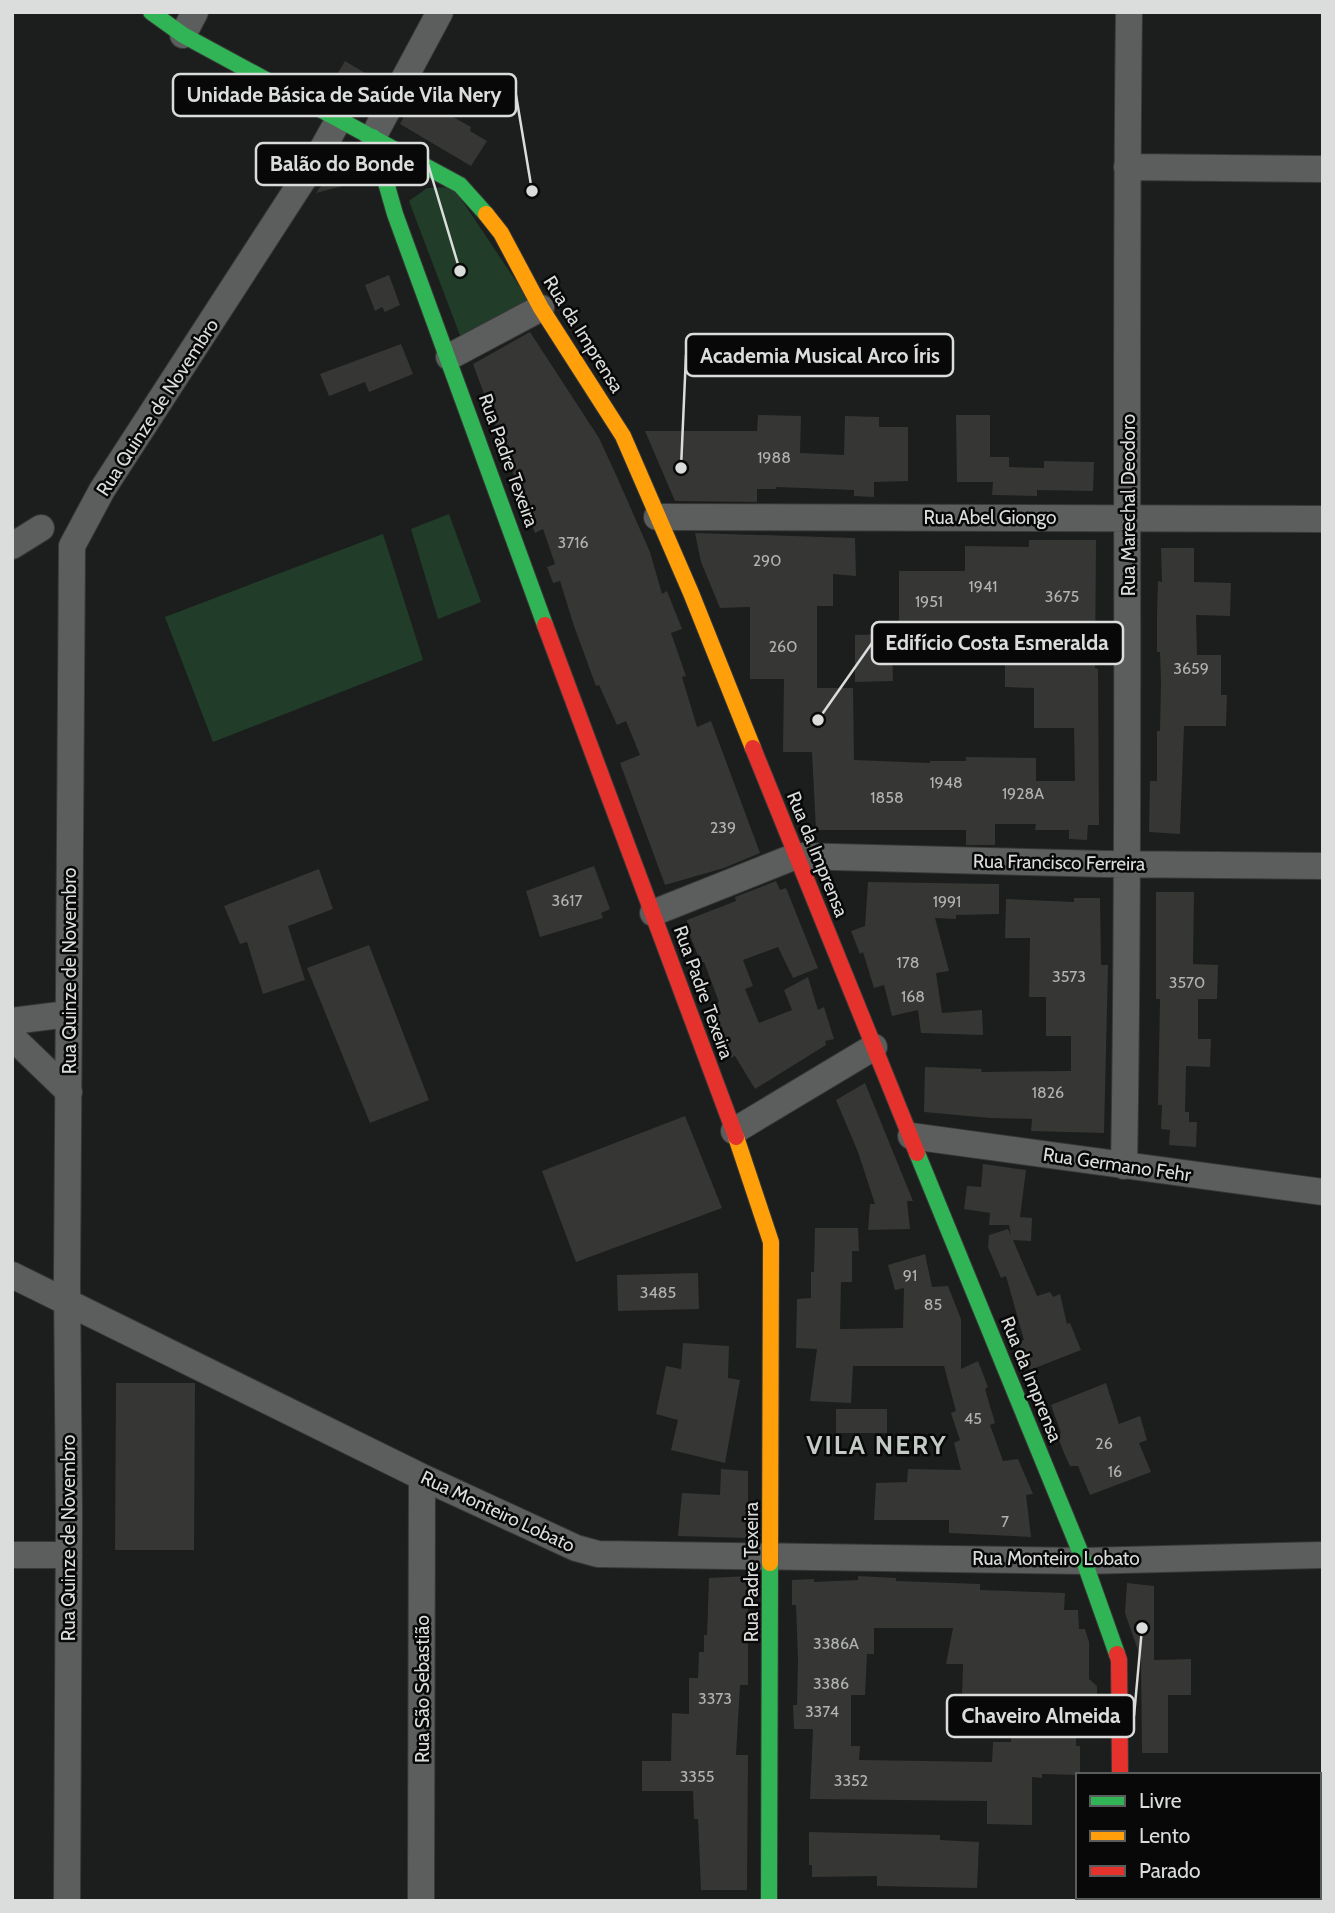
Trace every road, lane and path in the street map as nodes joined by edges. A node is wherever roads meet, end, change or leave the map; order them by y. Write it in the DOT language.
graph roads {
  1 [pos="151,12"];
  2 [pos="440,12"];
  3 [pos="1129,12"];
  4 [pos="189,23"];
  5 [pos="339,119"];
  6 [pos="373,137"];
  7 [pos="1127,167"];
  8 [pos="1323,169"];
  9 [pos="449,180"];
  10 [pos="426,183"];
  11 [pos="407,196"];
  12 [pos="395,214"];
  13 [pos="541,309"];
  14 [pos="449,357"];
  15 [pos="657,517"];
  16 [pos="1128,517"];
  17 [pos="1323,519"];
  18 [pos="41,528"];
  19 [pos="12,546"];
  20 [pos="796,856"];
  21 [pos="1128,864"];
  22 [pos="1323,866"];
  23 [pos="653,912"];
  24 [pos="68,1014"];
  25 [pos="12,1021"];
  26 [pos="12,1037"];
  27 [pos="874,1047"];
  28 [pos="69,1092"];
  29 [pos="733,1131"];
  30 [pos="911,1136"];
  31 [pos="1124,1166"];
  32 [pos="1323,1192"];
  33 [pos="12,1275"];
  34 [pos="67,1300"];
  35 [pos="422,1477"];
  36 [pos="12,1555"];
  37 [pos="69,1555"];
  38 [pos="1323,1555"];
  39 [pos="772,1556"];
  40 [pos="1084,1561"];
  41 [pos="1121,1773"];
  42 [pos="67,1901"];
  43 [pos="421,1901"];
  44 [pos="769,1901"];
  1 -- 4 [label="main road, Rua da Imprensa"];
  2 -- 6 [label="street"];
  3 -- 7 [label="street, Rua Marechal Deodoro"];
  4 -- 5 [label="main road, Rua da Imprensa"];
  5 -- 6 [label="main road, Rua da Imprensa"];
  5 -- 24 [label="street, Rua Quinze de Novembro"];
  6 -- 9 [label="main road, Rua da Imprensa"];
  6 -- 12 [label="main road, Rua Padre Texeira"];
  7 -- 8 [label="street"];
  7 -- 16 [label="street, Rua Marechal Deodoro"];
  9 -- 10 [label="main road"];
  9 -- 13 [label="main road, Rua da Imprensa"];
  11 -- 12 [label="main road"];
  12 -- 14 [label="main road, Rua Padre Texeira"];
  13 -- 14 [label="street"];
  13 -- 15 [label="main road, Rua da Imprensa"];
  14 -- 23 [label="main road, Rua Padre Texeira"];
  15 -- 16 [label="street, Rua Abel Giongo"];
  15 -- 20 [label="main road, Rua da Imprensa"];
  16 -- 17 [label="street, Rua Abel Giongo"];
  16 -- 21 [label="street, Rua Marechal Deodoro"];
  18 -- 19 [label="street"];
  20 -- 21 [label="street, Rua Francisco Ferreira"];
  20 -- 23 [label="street"];
  20 -- 27 [label="main road, Rua da Imprensa"];
  21 -- 22 [label="street, Rua Francisco Ferreira"];
  21 -- 31 [label="street, Rua Marechal Deodoro"];
  23 -- 29 [label="main road, Rua Padre Texeira"];
  24 -- 25 [label="street"];
  24 -- 28 [label="street, Rua Quinze de Novembro"];
  26 -- 28 [label="street"];
  27 -- 29 [label="street"];
  27 -- 30 [label="main road, Rua da Imprensa"];
  28 -- 34 [label="street, Rua Quinze de Novembro"];
  29 -- 39 [label="main road, Rua Padre Texeira"];
  30 -- 31 [label="street, Rua Germano Fehr"];
  30 -- 40 [label="main road, Rua da Imprensa"];
  31 -- 32 [label="street, Rua Germano Fehr"];
  33 -- 34 [label="street, Rua Monteiro Lobato"];
  34 -- 35 [label="street, Rua Monteiro Lobato"];
  34 -- 37 [label="street, Rua Quinze de Novembro"];
  35 -- 39 [label="street, Rua Monteiro Lobato"];
  35 -- 43 [label="street, Rua São Sebastião"];
  36 -- 37 [label="street"];
  37 -- 42 [label="street, Rua Quinze de Novembro"];
  38 -- 40 [label="street, Rua Monteiro Lobato"];
  39 -- 40 [label="street, Rua Monteiro Lobato"];
  39 -- 44 [label="main road, Rua Padre Texeira"];
  40 -- 41 [label="main road, Rua da Imprensa"];
}
